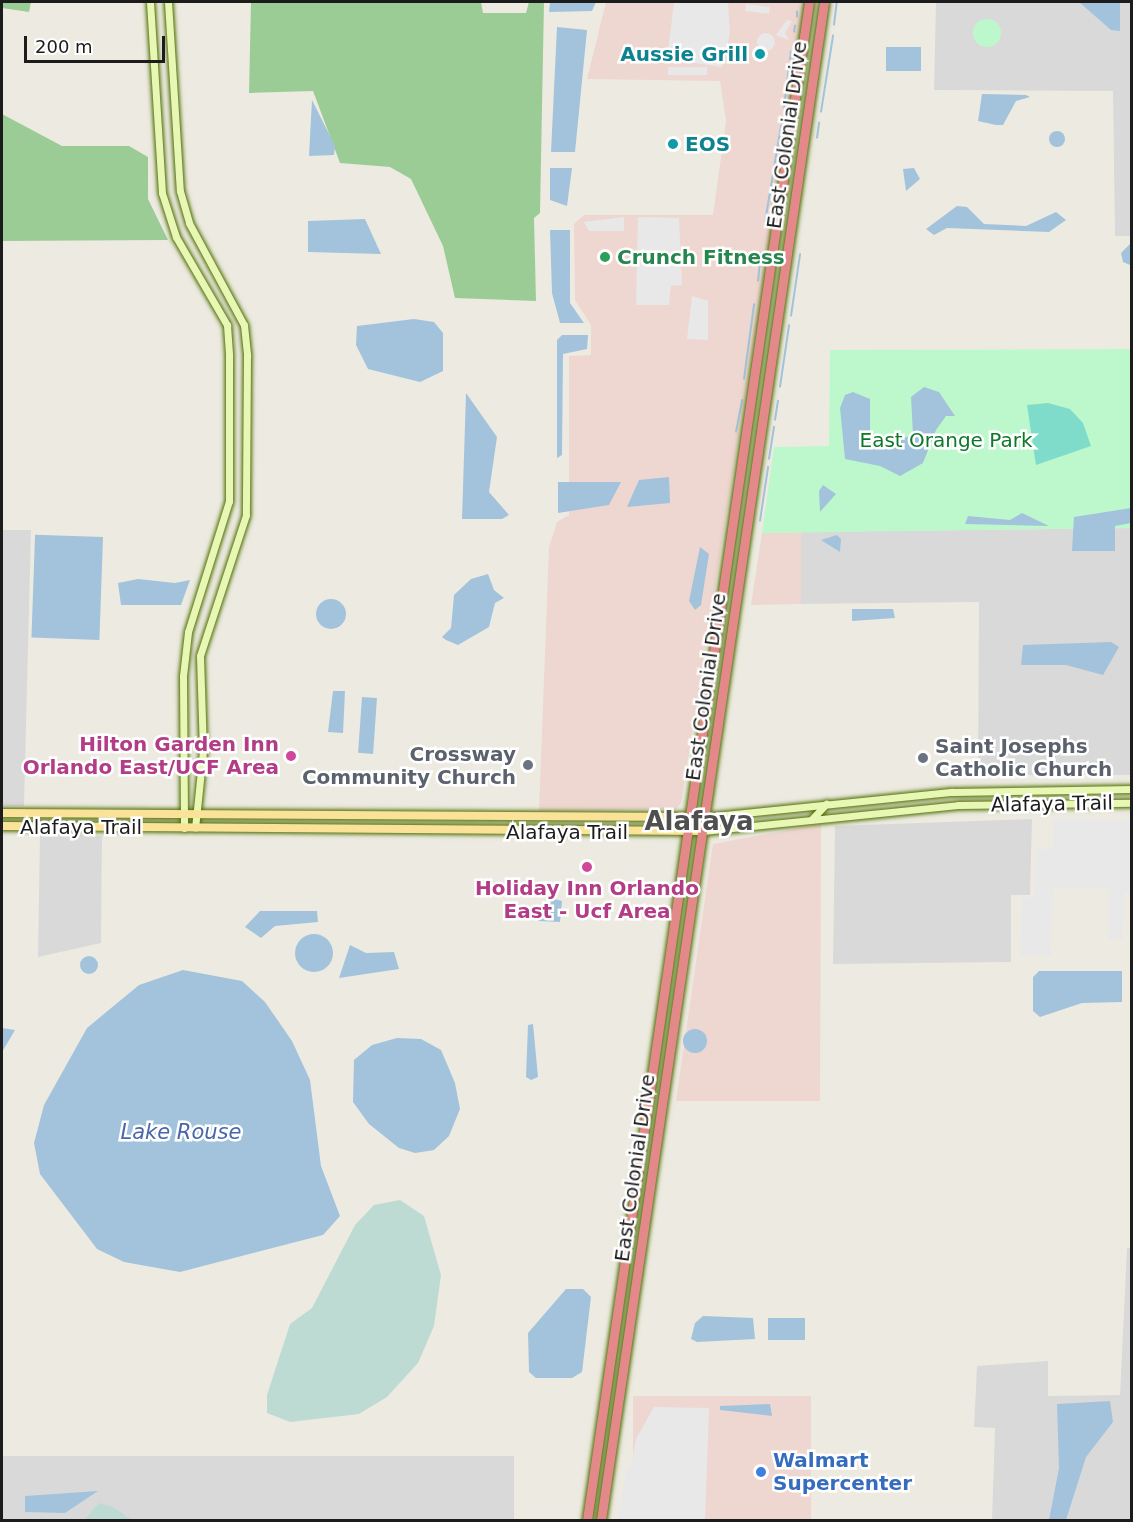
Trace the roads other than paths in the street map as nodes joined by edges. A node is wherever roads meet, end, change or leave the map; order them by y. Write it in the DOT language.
graph roads {
  1 [pos="150,2"];
  2 [pos="168,2"];
  3 [pos="809,2"];
  4 [pos="824,2"];
  5 [pos="756,370"];
  6 [pos="753,390"];
  7 [pos="768,392"];
  8 [pos="765,412"];
  9 [pos="1131,789"];
  10 [pos="893,797"];
  11 [pos="844,801"];
  12 [pos="1131,803"];
  13 [pos="826,804"];
  14 [pos="884,811"];
  15 [pos="2,813"];
  16 [pos="183,815"];
  17 [pos="196,815"];
  18 [pos="391,817"];
  19 [pos="409,817"];
  20 [pos="690,817"];
  21 [pos="705,817"];
  22 [pos="829,817"];
  23 [pos="531,819"];
  24 [pos="810,820"];
  25 [pos="2,826"];
  26 [pos="184,828"];
  27 [pos="195,828"];
  28 [pos="372,830"];
  29 [pos="390,830"];
  30 [pos="688,831"];
  31 [pos="703,831"];
  32 [pos="508,833"];
  33 [pos="629,1230"];
  34 [pos="641,1251"];
  35 [pos="609,1370"];
  36 [pos="621,1388"];
  37 [pos="597,1453"];
  38 [pos="607,1479"];
  39 [pos="587,1521"];
  40 [pos="601,1521"];
  1 -- 16 [label="main road"];
  2 -- 17 [label="main road"];
  3 -- 5 [label="highway, East Colonial Drive"];
  4 -- 7 [label="highway, East Colonial Drive"];
  5 -- 6 [label="highway, East Colonial Drive"];
  5 -- 7 [label="highway"];
  6 -- 8 [label="highway"];
  6 -- 20 [label="highway, East Colonial Drive"];
  7 -- 8 [label="highway, East Colonial Drive"];
  8 -- 21 [label="highway, East Colonial Drive"];
  9 -- 10 [label="main road, Alafaya Trail"];
  10 -- 11 [label="main road, Alafaya Trail"];
  10 -- 14 [label="main road"];
  11 -- 13 [label="main road, Alafaya Trail"];
  11 -- 22 [label="main road"];
  12 -- 14 [label="main road, Alafaya Trail"];
  13 -- 21 [label="main road, Alafaya Trail"];
  13 -- 24 [label="main road"];
  14 -- 22 [label="main road, Alafaya Trail"];
  15 -- 16 [label="main road, Alafaya Trail"];
  16 -- 17 [label="main road, Alafaya Trail"];
  16 -- 26 [label="main road"];
  17 -- 18 [label="main road, Alafaya Trail"];
  17 -- 27 [label="main road"];
  18 -- 19 [label="main road, Alafaya Trail"];
  18 -- 28 [label="main road"];
  19 -- 23 [label="main road, Alafaya Trail"];
  19 -- 29 [label="main road"];
  20 -- 21 [label="main road, Alafaya Trail"];
  20 -- 23 [label="main road, Alafaya Trail"];
  20 -- 30 [label="highway, East Colonial Drive"];
  21 -- 31 [label="highway, East Colonial Drive"];
  22 -- 24 [label="main road, Alafaya Trail"];
  23 -- 32 [label="main road"];
  24 -- 31 [label="main road, Alafaya Trail"];
  25 -- 26 [label="main road, Alafaya Trail"];
  26 -- 27 [label="main road, Alafaya Trail"];
  27 -- 28 [label="main road, Alafaya Trail"];
  28 -- 29 [label="main road, Alafaya Trail"];
  29 -- 32 [label="main road, Alafaya Trail"];
  30 -- 31 [label="main road, Alafaya Trail"];
  30 -- 32 [label="main road, Alafaya Trail"];
  30 -- 33 [label="highway, East Colonial Drive"];
  31 -- 34 [label="highway, East Colonial Drive"];
  33 -- 34 [label="highway"];
  33 -- 35 [label="highway, East Colonial Drive"];
  34 -- 36 [label="highway, East Colonial Drive"];
  35 -- 36 [label="highway"];
  35 -- 37 [label="highway, East Colonial Drive"];
  36 -- 38 [label="highway, East Colonial Drive"];
  37 -- 38 [label="highway"];
  37 -- 39 [label="highway, East Colonial Drive"];
  38 -- 40 [label="highway, East Colonial Drive"];
}
